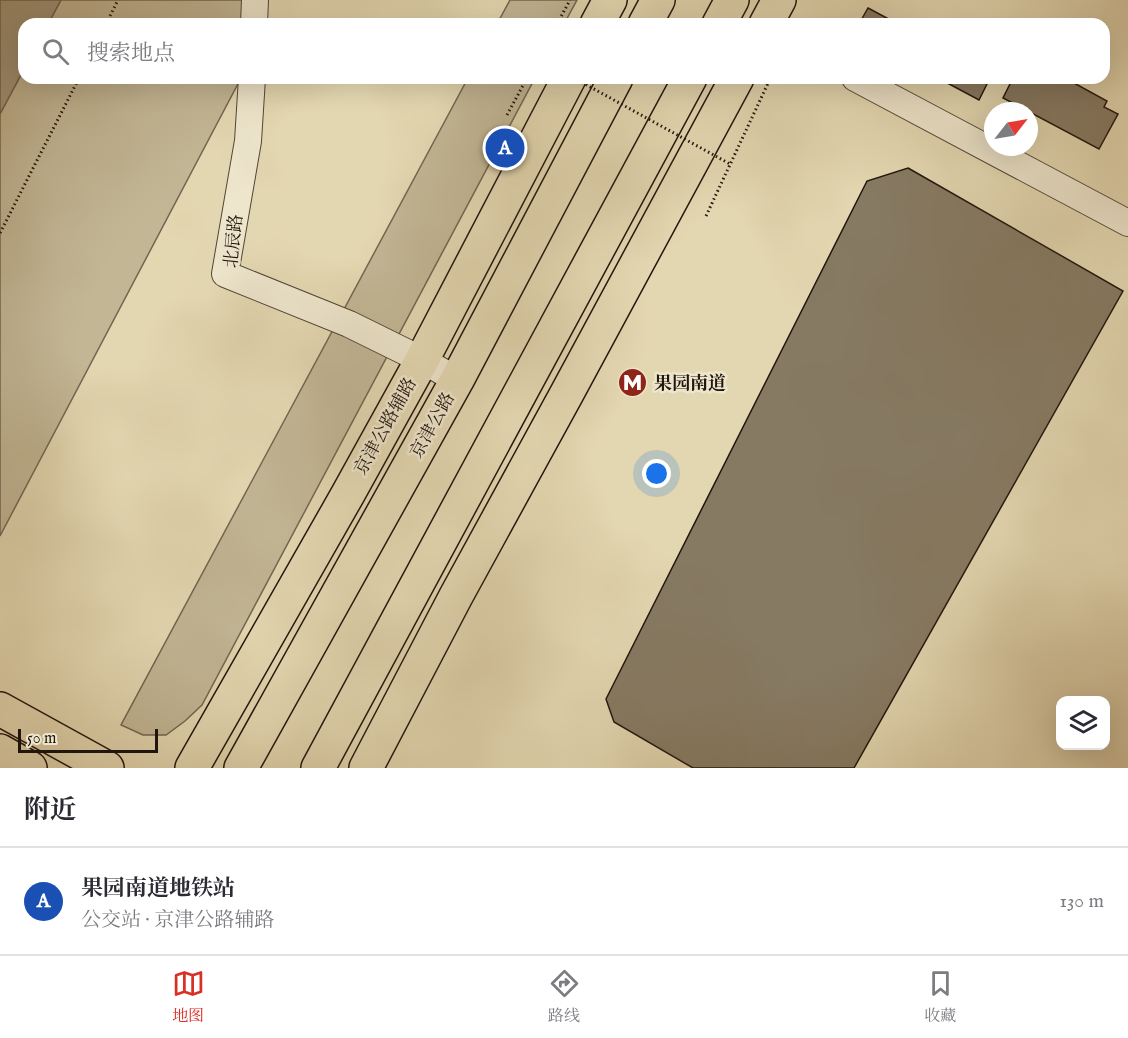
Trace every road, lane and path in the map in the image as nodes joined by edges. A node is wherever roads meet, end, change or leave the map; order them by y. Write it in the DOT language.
graph roads {
  1 [pos="118,0"];
  2 [pos="255,0"];
  3 [pos="570,0"];
  4 [pos="610,0"];
  5 [pos="658,0"];
  6 [pos="732,0"];
  7 [pos="109,18"];
  8 [pos="254,18"];
  9 [pos="560,18"];
  10 [pos="600,18"];
  11 [pos="648,18"];
  12 [pos="722,18"];
  13 [pos="76,84"];
  14 [pos="252,84"];
  15 [pos="524,84"];
  16 [pos="566,84"];
  17 [pos="585,84"];
  18 [pos="613,84"];
  19 [pos="687,84"];
  20 [pos="734,84"];
  21 [pos="768,84"];
  22 [pos="866,84"];
  23 [pos="886,84"];
  24 [pos="507,115"];
  25 [pos="984,135"];
  26 [pos="1023,156"];
  27 [pos="730,164"];
  28 [pos="1128,211"];
  29 [pos="706,216"];
  30 [pos="1128,223"];
  31 [pos="0,233"];
  32 [pos="422,360"];
  33 [pos="457,380"];
  34 [pos="0,709"];
  35 [pos="0,751"];
  36 [pos="30,768"];
  37 [pos="107,768"];
  38 [pos="192,768"];
  39 [pos="241,768"];
  40 [pos="318,768"];
  41 [pos="366,768"];
  1 -- 7 [label="path"];
  2 -- 8 [label="street"];
  3 -- 9 [label="path"];
  4 -- 10 [label="main road"];
  5 -- 11 [label="main road"];
  6 -- 12 [label="main road"];
  13 -- 31 [label="path"];
  14 -- 32 [label="street, 北辰路"];
  15 -- 24 [label="path"];
  16 -- 32 [label="main road, 京津公路辅路"];
  17 -- 27 [label="path, bridge"];
  18 -- 33 [label="main road, 京津公路"];
  19 -- 40 [label="main road"];
  20 -- 41 [label="main road"];
  21 -- 27 [label="path"];
  22 -- 30 [label="street"];
  23 -- 25 [label="street"];
  26 -- 28 [label="street"];
  27 -- 29 [label="path"];
  32 -- 33 [label="street"];
  32 -- 38 [label="main road, 京津公路辅路"];
  33 -- 39 [label="main road, 京津公路"];
  34 -- 37 [label="main road"];
  35 -- 36 [label="main road"];
}
